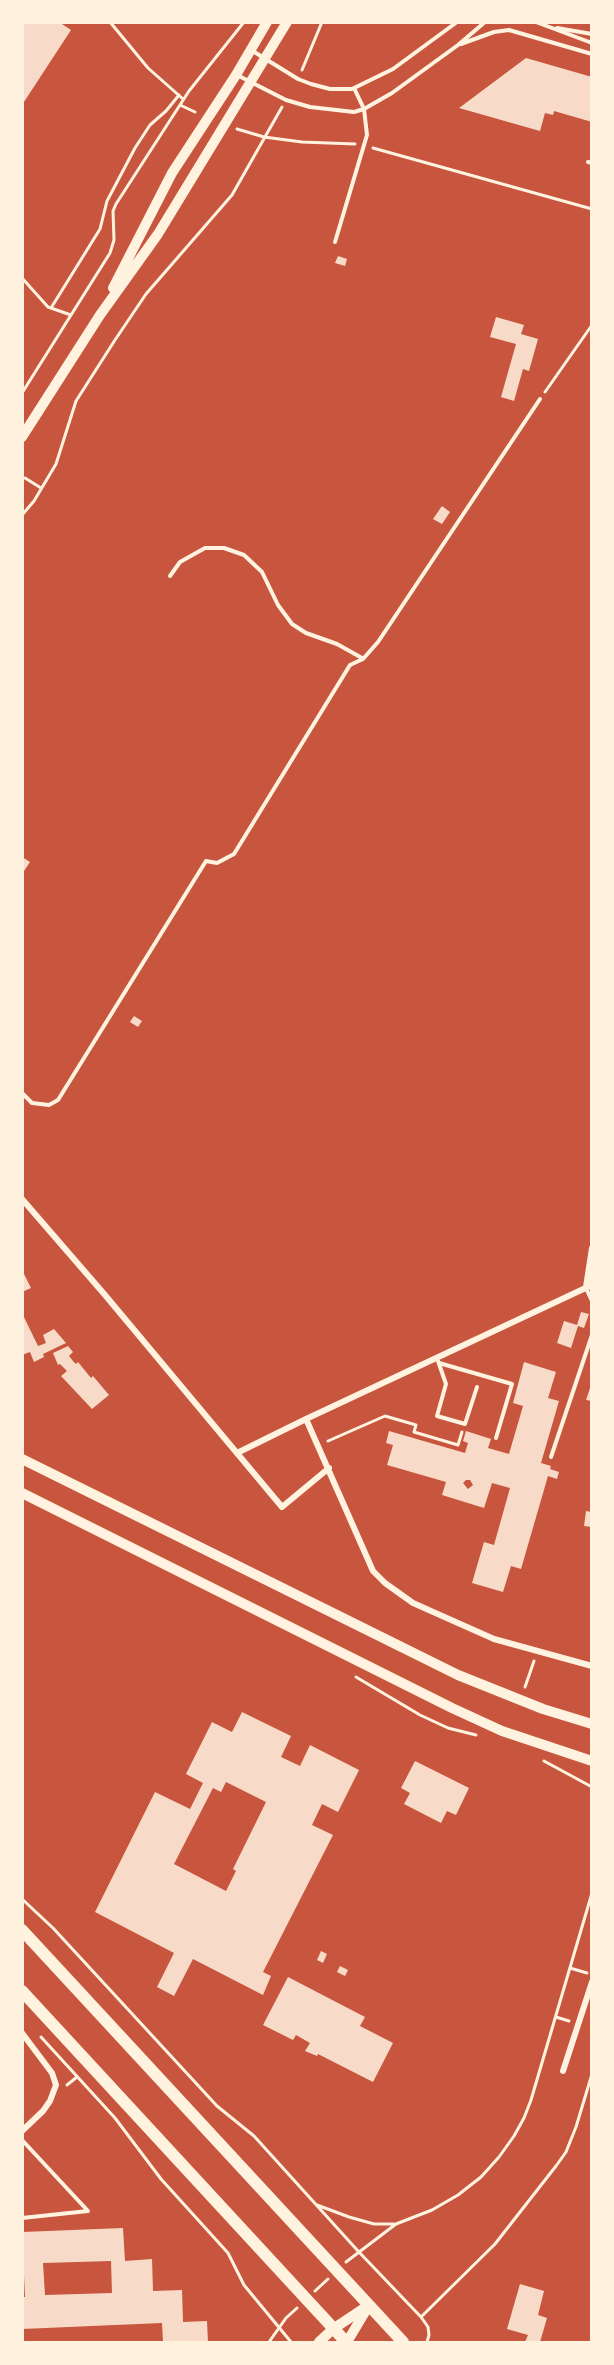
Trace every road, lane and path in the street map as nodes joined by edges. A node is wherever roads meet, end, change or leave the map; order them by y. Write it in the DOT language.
graph roads {
  1 [pos="110,22"];
  2 [pos="244,22"];
  3 [pos="267,22"];
  4 [pos="287,22"];
  5 [pos="457,22"];
  6 [pos="485,22"];
  7 [pos="536,22"];
  8 [pos="554,28"];
  9 [pos="591,34"];
  10 [pos="591,43"];
  11 [pos="458,45"];
  12 [pos="250,50"];
  13 [pos="591,54"];
  14 [pos="265,59"];
  15 [pos="236,75"];
  16 [pos="250,83"];
  17 [pos="354,88"];
  18 [pos="179,95"];
  19 [pos="184,99"];
  20 [pos="364,109"];
  21 [pos="364,146"];
  22 [pos="591,209"];
  23 [pos="335,242"];
  24 [pos="22,278"];
  25 [pos="51,308"];
  26 [pos="71,315"];
  27 [pos="100,315"];
  28 [pos="591,325"];
  29 [pos="22,393"];
  30 [pos="540,399"];
  31 [pos="22,437"];
  32 [pos="25,478"];
  33 [pos="42,488"];
  34 [pos="22,515"];
  35 [pos="170,576"];
  36 [pos="363,658"];
  37 [pos="22,1093"];
  38 [pos="22,1199"];
  39 [pos="591,1248"];
  40 [pos="589,1286"];
  41 [pos="591,1301"];
  42 [pos="591,1335"];
  43 [pos="438,1360"];
  44 [pos="477,1387"];
  45 [pos="306,1419"];
  46 [pos="465,1424"];
  47 [pos="496,1438"];
  48 [pos="318,1446"];
  49 [pos="237,1453"];
  50 [pos="551,1457"];
  51 [pos="22,1459"];
  52 [pos="328,1468"];
  53 [pos="22,1492"];
  54 [pos="538,1651"];
  55 [pos="591,1666"];
  56 [pos="525,1687"];
  57 [pos="591,1724"];
  58 [pos="591,1761"];
  59 [pos="591,1893"];
  60 [pos="22,1899"];
  61 [pos="22,1930"];
  62 [pos="570,1968"];
  63 [pos="591,1974"];
  64 [pos="591,1982"];
  65 [pos="22,1991"];
  66 [pos="589,2000"];
  67 [pos="22,2032"];
  68 [pos="36,2034"];
  69 [pos="562,2071"];
  70 [pos="591,2074"];
  71 [pos="22,2131"];
  72 [pos="22,2140"];
  73 [pos="315,2204"];
  74 [pos="22,2218"];
  75 [pos="396,2224"];
  76 [pos="358,2252"];
  77 [pos="338,2270"];
  78 [pos="306,2300"];
  79 [pos="369,2305"];
  80 [pos="421,2317"];
  81 [pos="278,2328"];
  82 [pos="333,2329"];
  83 [pos="269,2343"];
  84 [pos="291,2343"];
  85 [pos="319,2343"];
  86 [pos="346,2343"];
  87 [pos="403,2343"];
  88 [pos="427,2343"];
  1 -- 18 [label="path"];
  2 -- 19 [label="path"];
  3 -- 12 [label="street"];
  4 -- 14 [label="street"];
  5 -- 17 [label="lane"];
  6 -- 11 [label="lane"];
  7 -- 8 [label="lane"];
  8 -- 9 [label="lane"];
  8 -- 10 [label="lane"];
  11 -- 13 [label="lane"];
  11 -- 20 [label="lane"];
  12 -- 14 [label="lane"];
  12 -- 15 [label="street"];
  14 -- 16 [label="street"];
  14 -- 17 [label="lane"];
  15 -- 16 [label="lane"];
  15 -- 27 [label="street"];
  16 -- 20 [label="lane"];
  16 -- 27 [label="street"];
  17 -- 20 [label="lane"];
  18 -- 19 [label="path"];
  18 -- 25 [label="path"];
  19 -- 26 [label="path"];
  20 -- 21 [label="lane"];
  21 -- 22 [label="path"];
  21 -- 23 [label="lane"];
  21 -- 33 [label="path"];
  24 -- 25 [label="path"];
  25 -- 26 [label="path"];
  26 -- 29 [label="path"];
  27 -- 31 [label="street"];
  28 -- 30 [label="path"];
  30 -- 36 [label="lane"];
  32 -- 33 [label="path"];
  33 -- 34 [label="path"];
  35 -- 36 [label="lane"];
  36 -- 37 [label="lane"];
  38 -- 49 [label="street"];
  39 -- 40 [label="street"];
  40 -- 41 [label="lane"];
  40 -- 43 [label="street"];
  42 -- 50 [label="lane"];
  43 -- 45 [label="street"];
  43 -- 46 [label="lane"];
  43 -- 47 [label="lane"];
  44 -- 46 [label="lane"];
  45 -- 48 [label="street"];
  45 -- 49 [label="street"];
  46 -- 48 [label="path"];
  48 -- 52 [label="street"];
  49 -- 52 [label="street"];
  51 -- 57 [label="street"];
  52 -- 54 [label="street"];
  53 -- 58 [label="street"];
  54 -- 55 [label="street"];
  54 -- 56 [label="path"];
  59 -- 62 [label="path"];
  60 -- 73 [label="path"];
  61 -- 77 [label="main road"];
  62 -- 63 [label="path"];
  62 -- 75 [label="path"];
  64 -- 66 [label="street"];
  65 -- 78 [label="main road"];
  66 -- 69 [label="street"];
  67 -- 71 [label="street"];
  68 -- 81 [label="path"];
  70 -- 80 [label="path"];
  72 -- 74 [label="lane"];
  73 -- 75 [label="path"];
  73 -- 76 [label="path"];
  75 -- 76 [label="path"];
  76 -- 77 [label="path"];
  76 -- 80 [label="path"];
  77 -- 78 [label="path"];
  77 -- 79 [label="main road"];
  78 -- 81 [label="path"];
  78 -- 82 [label="main road"];
  79 -- 82 [label="street"];
  79 -- 86 [label="street"];
  79 -- 87 [label="main road"];
  80 -- 88 [label="path"];
  81 -- 83 [label="path"];
  81 -- 84 [label="path"];
  82 -- 85 [label="street"];
  82 -- 86 [label="main road"];
}
